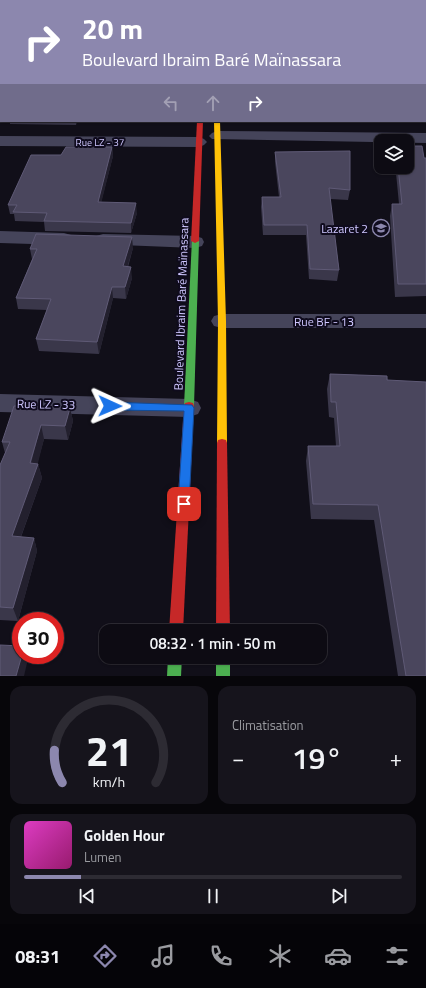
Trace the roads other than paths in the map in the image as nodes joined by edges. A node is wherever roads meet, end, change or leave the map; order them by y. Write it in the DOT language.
graph roads {
  1 [pos="200,122"];
  2 [pos="217,122"];
  3 [pos="217,136"];
  4 [pos="426,138"];
  5 [pos="0,141"];
  6 [pos="199,142"];
  7 [pos="0,237"];
  8 [pos="195,242"];
  9 [pos="222,321"];
  10 [pos="426,321"];
  11 [pos="0,403"];
  12 [pos="189,408"];
  13 [pos="176,624"];
  14 [pos="223,624"];
  15 [pos="175,664"];
  16 [pos="223,664"];
  17 [pos="174,676"];
  18 [pos="223,676"];
  1 -- 6 [label="main road, Boulevard Ibraim Baré Maïnassara"];
  2 -- 3 [label="main road"];
  3 -- 4 [label="street"];
  3 -- 9 [label="main road"];
  5 -- 6 [label="street, Rue LZ - 37"];
  6 -- 8 [label="main road, Boulevard Ibraim Baré Maïnassara"];
  7 -- 8 [label="street"];
  8 -- 12 [label="main road, Boulevard Ibraim Baré Maïnassara"];
  9 -- 10 [label="street, Rue BF - 13"];
  9 -- 14 [label="main road"];
  11 -- 12 [label="street, Rue LZ - 33"];
  12 -- 13 [label="main road, Boulevard Ibraim Baré Maïnassara"];
  15 -- 17 [label="main road"];
  16 -- 18 [label="main road"];
}
